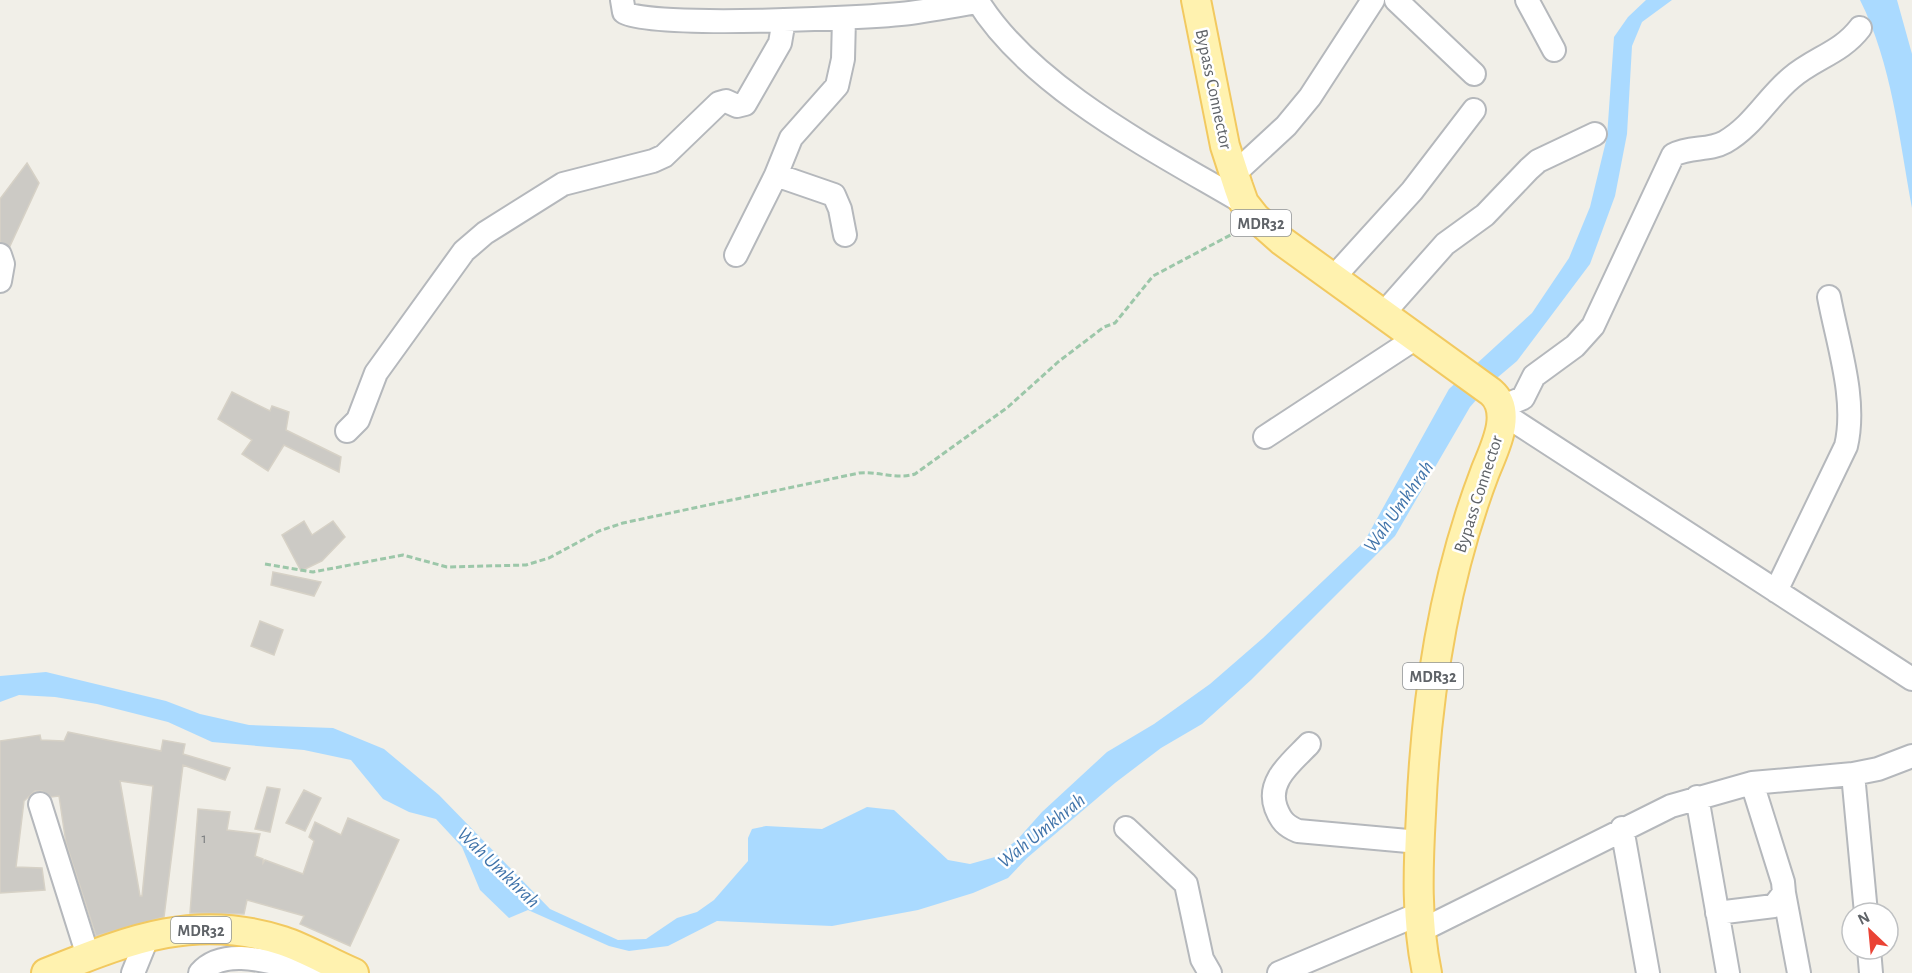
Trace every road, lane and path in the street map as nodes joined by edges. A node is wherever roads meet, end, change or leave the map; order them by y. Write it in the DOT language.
graph roads {
  1 [pos="622,0"];
  2 [pos="1196,0"];
  3 [pos="1373,0"];
  4 [pos="1396,0"];
  5 [pos="1527,0"];
  6 [pos="977,1"];
  7 [pos="740,10"];
  8 [pos="844,18"];
  9 [pos="784,20"];
  10 [pos="1860,28"];
  11 [pos="1554,50"];
  12 [pos="1474,74"];
  13 [pos="1474,110"];
  14 [pos="1595,134"];
  15 [pos="1234,174"];
  16 [pos="776,175"];
  17 [pos="1251,212"];
  18 [pos="845,235"];
  19 [pos="0,255"];
  20 [pos="736,255"];
  21 [pos="1333,278"];
  22 [pos="0,281"];
  23 [pos="1829,297"];
  24 [pos="1383,315"];
  25 [pos="1416,338"];
  26 [pos="1498,402"];
  27 [pos="347,431"];
  28 [pos="1265,437"];
  29 [pos="265,564"];
  30 [pos="1776,591"];
  31 [pos="1912,679"];
  32 [pos="1309,744"];
  33 [pos="1912,756"];
  34 [pos="1853,774"];
  35 [pos="1752,783"];
  36 [pos="1697,796"];
  37 [pos="40,804"];
  38 [pos="1126,828"];
  39 [pos="1622,828"];
  40 [pos="1419,842"];
  41 [pos="1784,893"];
  42 [pos="1865,901"];
  43 [pos="1717,913"];
  44 [pos="1419,922"];
  45 [pos="148,936"];
  46 [pos="88,956"];
  47 [pos="46,973"];
  48 [pos="133,973"];
  49 [pos="200,973"];
  50 [pos="320,973"];
  51 [pos="354,973"];
  52 [pos="1210,973"];
  53 [pos="1279,973"];
  54 [pos="1427,973"];
  55 [pos="1648,973"];
  56 [pos="1728,973"];
  57 [pos="1799,973"];
  1 -- 7 [label="street"];
  2 -- 15 [label="main road, Bypass Connector / MDR32"];
  3 -- 15 [label="street"];
  4 -- 12 [label="street"];
  5 -- 11 [label="street"];
  6 -- 8 [label="street"];
  6 -- 17 [label="street"];
  7 -- 9 [label="street"];
  8 -- 9 [label="street"];
  8 -- 16 [label="street"];
  9 -- 27 [label="street"];
  10 -- 26 [label="street"];
  13 -- 21 [label="street"];
  14 -- 24 [label="street"];
  15 -- 17 [label="main road, Bypass Connector / MDR32"];
  16 -- 18 [label="street"];
  16 -- 20 [label="street"];
  17 -- 21 [label="main road, MDR32"];
  17 -- 29 [label="path"];
  19 -- 22 [label="street"];
  21 -- 24 [label="main road, MDR32"];
  23 -- 30 [label="street"];
  24 -- 25 [label="main road, MDR32"];
  25 -- 26 [label="main road, MDR32"];
  25 -- 28 [label="street"];
  26 -- 30 [label="street"];
  26 -- 40 [label="main road, Bypass Connector / MDR32"];
  30 -- 31 [label="street"];
  32 -- 40 [label="street"];
  33 -- 34 [label="street"];
  34 -- 35 [label="street"];
  34 -- 42 [label="street"];
  35 -- 36 [label="street"];
  35 -- 41 [label="street"];
  36 -- 39 [label="street"];
  36 -- 43 [label="street"];
  37 -- 46 [label="street"];
  38 -- 52 [label="street"];
  39 -- 44 [label="street"];
  39 -- 55 [label="street"];
  40 -- 44 [label="main road, Bypass Connector / MDR32"];
  41 -- 43 [label="street"];
  41 -- 57 [label="street"];
  43 -- 56 [label="street"];
  44 -- 53 [label="street"];
  44 -- 54 [label="main road, Bypass Connector / MDR32"];
  45 -- 46 [label="main road, MDR32"];
  45 -- 48 [label="street"];
  45 -- 51 [label="main road, MDR32"];
  46 -- 47 [label="main road, MDR32"];
  49 -- 50 [label="street"];
}
